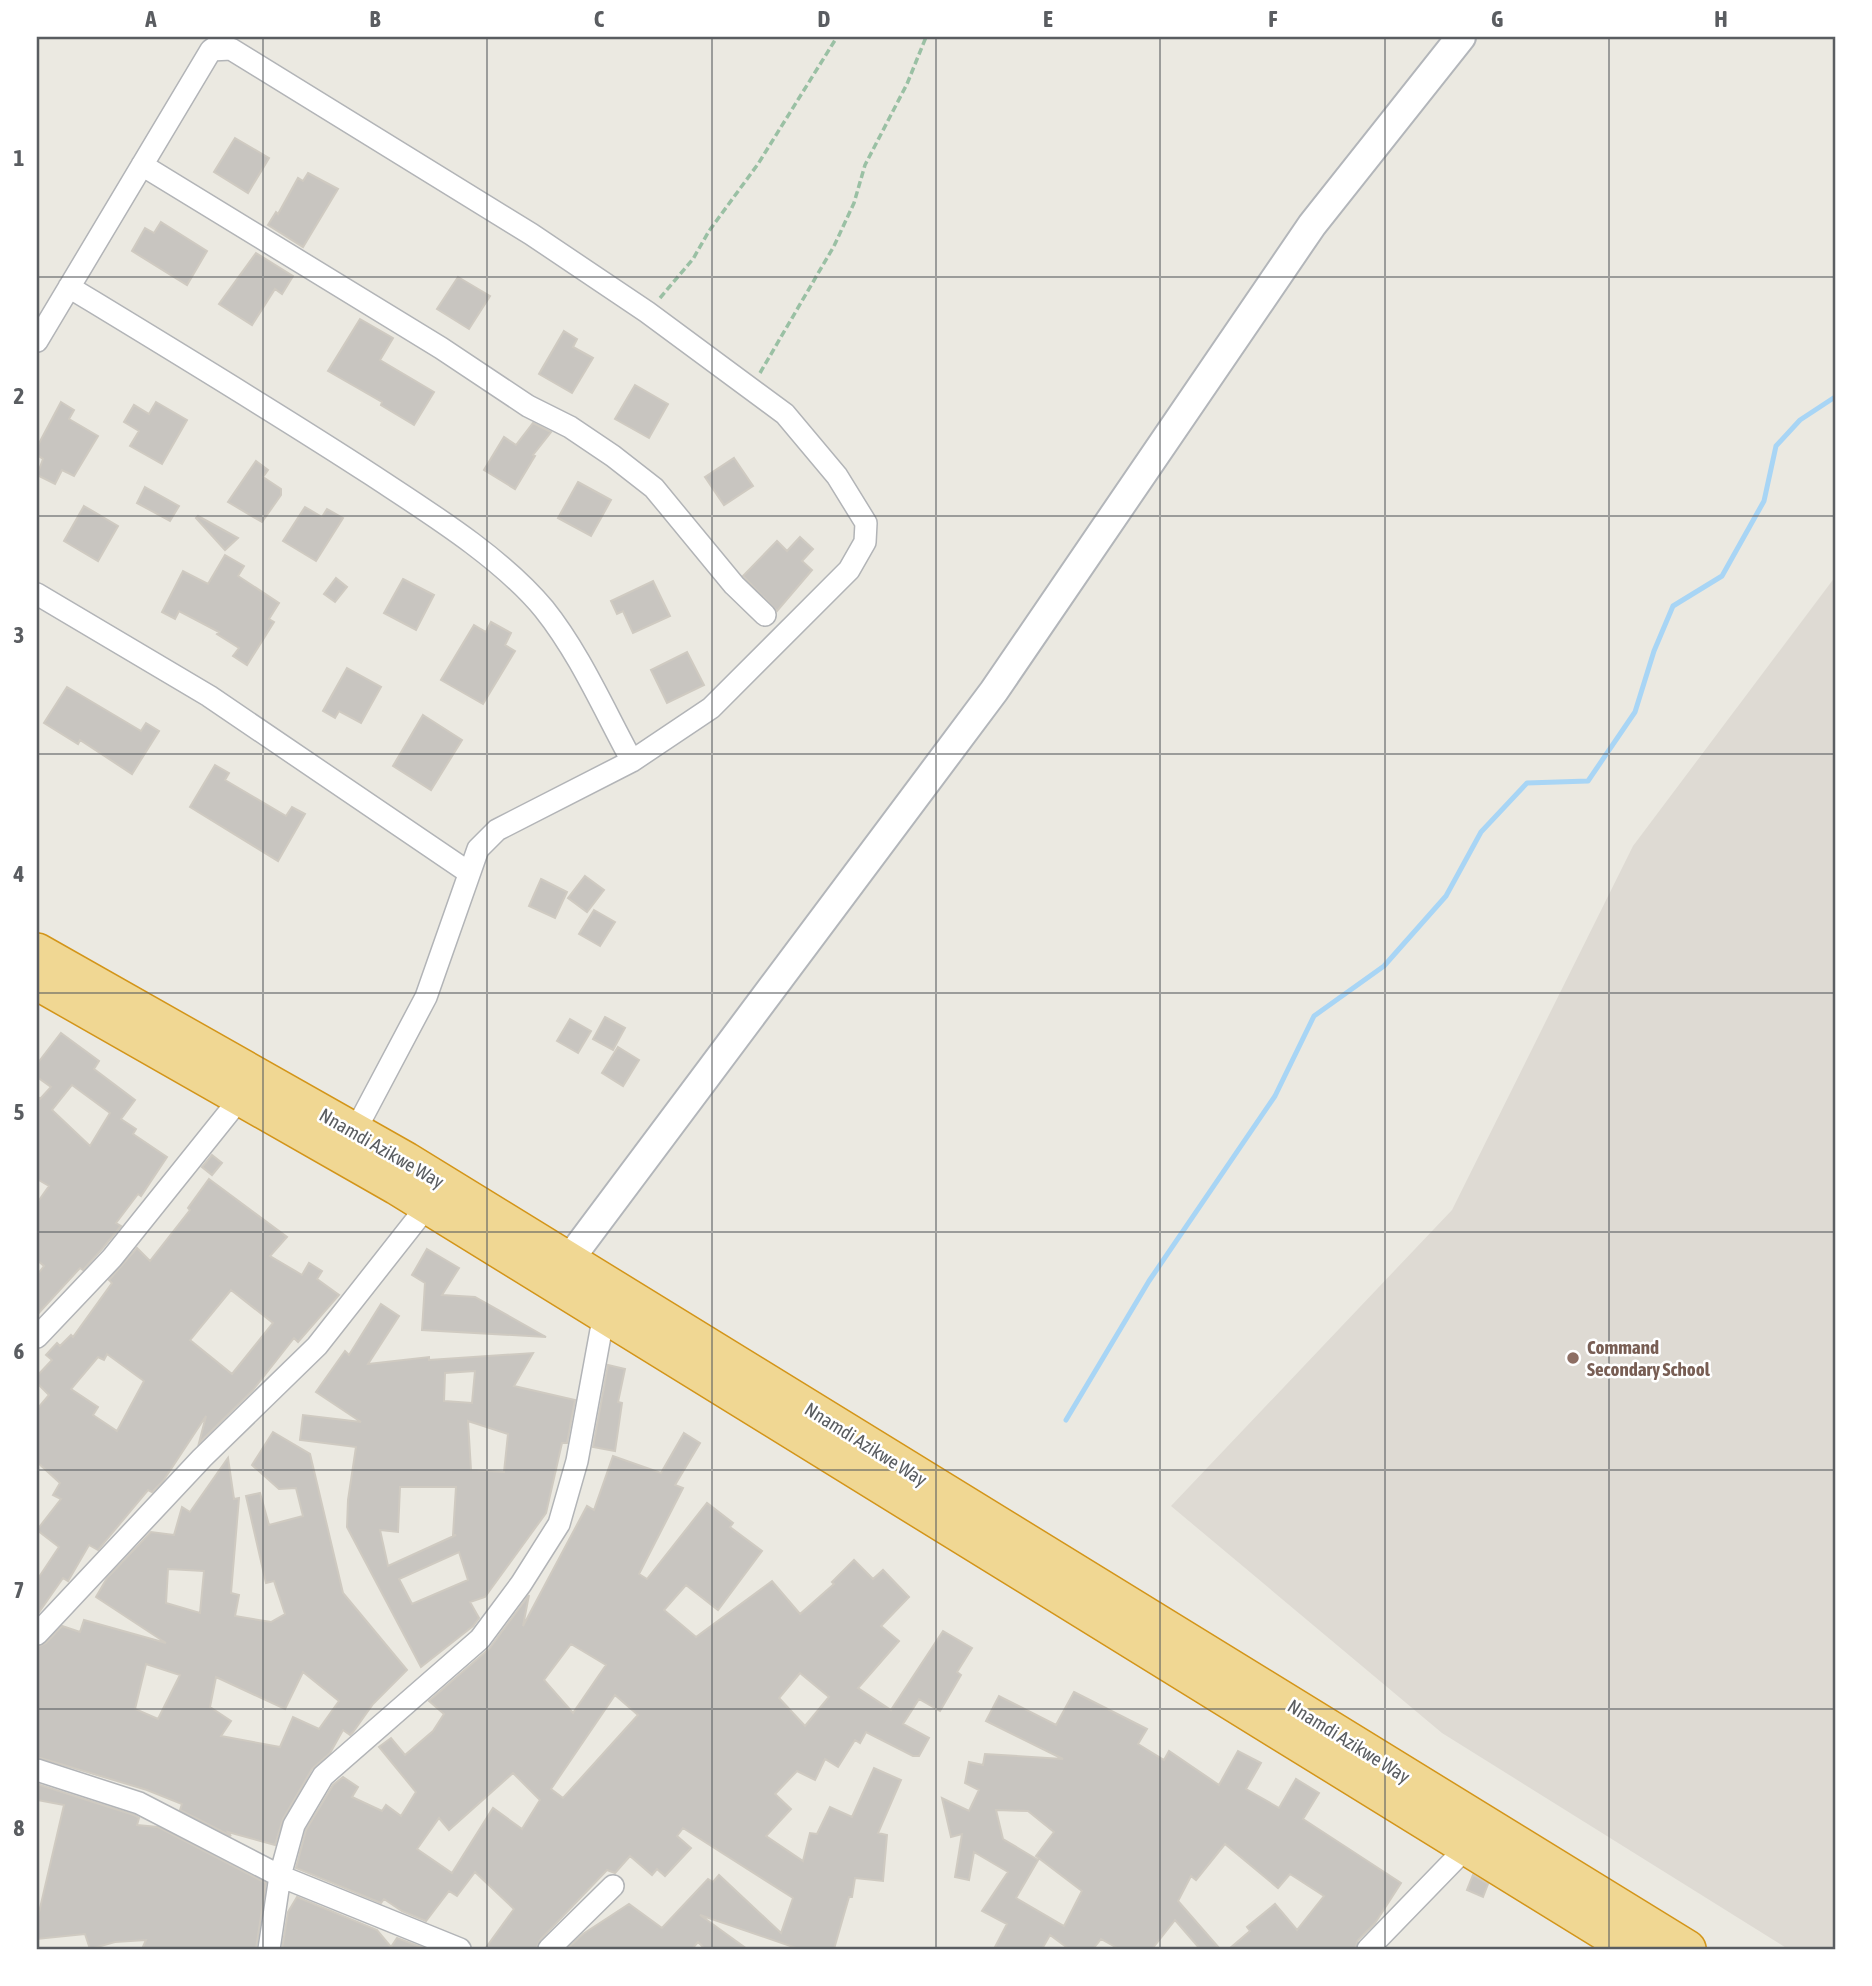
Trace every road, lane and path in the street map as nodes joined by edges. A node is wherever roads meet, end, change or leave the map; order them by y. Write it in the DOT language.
graph roads {
  1 [pos="231,37"];
  2 [pos="837,37"];
  3 [pos="926,37"];
  4 [pos="1461,37"];
  5 [pos="211,50"];
  6 [pos="142,165"];
  7 [pos="69,287"];
  8 [pos="647,312"];
  9 [pos="37,341"];
  10 [pos="751,390"];
  11 [pos="37,594"];
  12 [pos="765,615"];
  13 [pos="632,761"];
  14 [pos="468,872"];
  15 [pos="37,951"];
  16 [pos="37,981"];
  17 [pos="242,1096"];
  18 [pos="355,1131"];
  19 [pos="428,1205"];
  20 [pos="568,1261"];
  21 [pos="604,1314"];
  22 [pos="37,1337"];
  23 [pos="37,1634"];
  24 [pos="37,1770"];
  25 [pos="1467,1847"];
  26 [pos="280,1876"];
  27 [pos="613,1886"];
  28 [pos="1621,1946"];
  29 [pos="269,1949"];
  30 [pos="460,1949"];
  31 [pos="549,1949"];
  32 [pos="1368,1949"];
  33 [pos="1687,1949"];
  1 -- 5 [label="street"];
  2 -- 8 [label="path"];
  3 -- 10 [label="path"];
  4 -- 20 [label="street"];
  5 -- 6 [label="street"];
  5 -- 8 [label="street"];
  6 -- 7 [label="street"];
  6 -- 12 [label="street"];
  7 -- 9 [label="street"];
  7 -- 13 [label="street"];
  8 -- 10 [label="street"];
  10 -- 13 [label="street"];
  11 -- 14 [label="street"];
  13 -- 14 [label="street"];
  14 -- 18 [label="street"];
  15 -- 18 [label="highway, Nnamdi Azikwe Way"];
  16 -- 17 [label="highway, Nnamdi Azikwe Way"];
  17 -- 19 [label="highway, Nnamdi Azikwe Way"];
  17 -- 22 [label="street"];
  18 -- 20 [label="highway, Nnamdi Azikwe Way"];
  19 -- 21 [label="highway, Nnamdi Azikwe Way"];
  19 -- 23 [label="street"];
  20 -- 33 [label="highway, Nnamdi Azikwe Way"];
  21 -- 25 [label="highway, Nnamdi Azikwe Way"];
  21 -- 26 [label="street"];
  24 -- 26 [label="street"];
  25 -- 28 [label="highway, Nnamdi Azikwe Way"];
  25 -- 32 [label="street"];
  26 -- 29 [label="street"];
  26 -- 30 [label="street"];
  27 -- 31 [label="street"];
}
